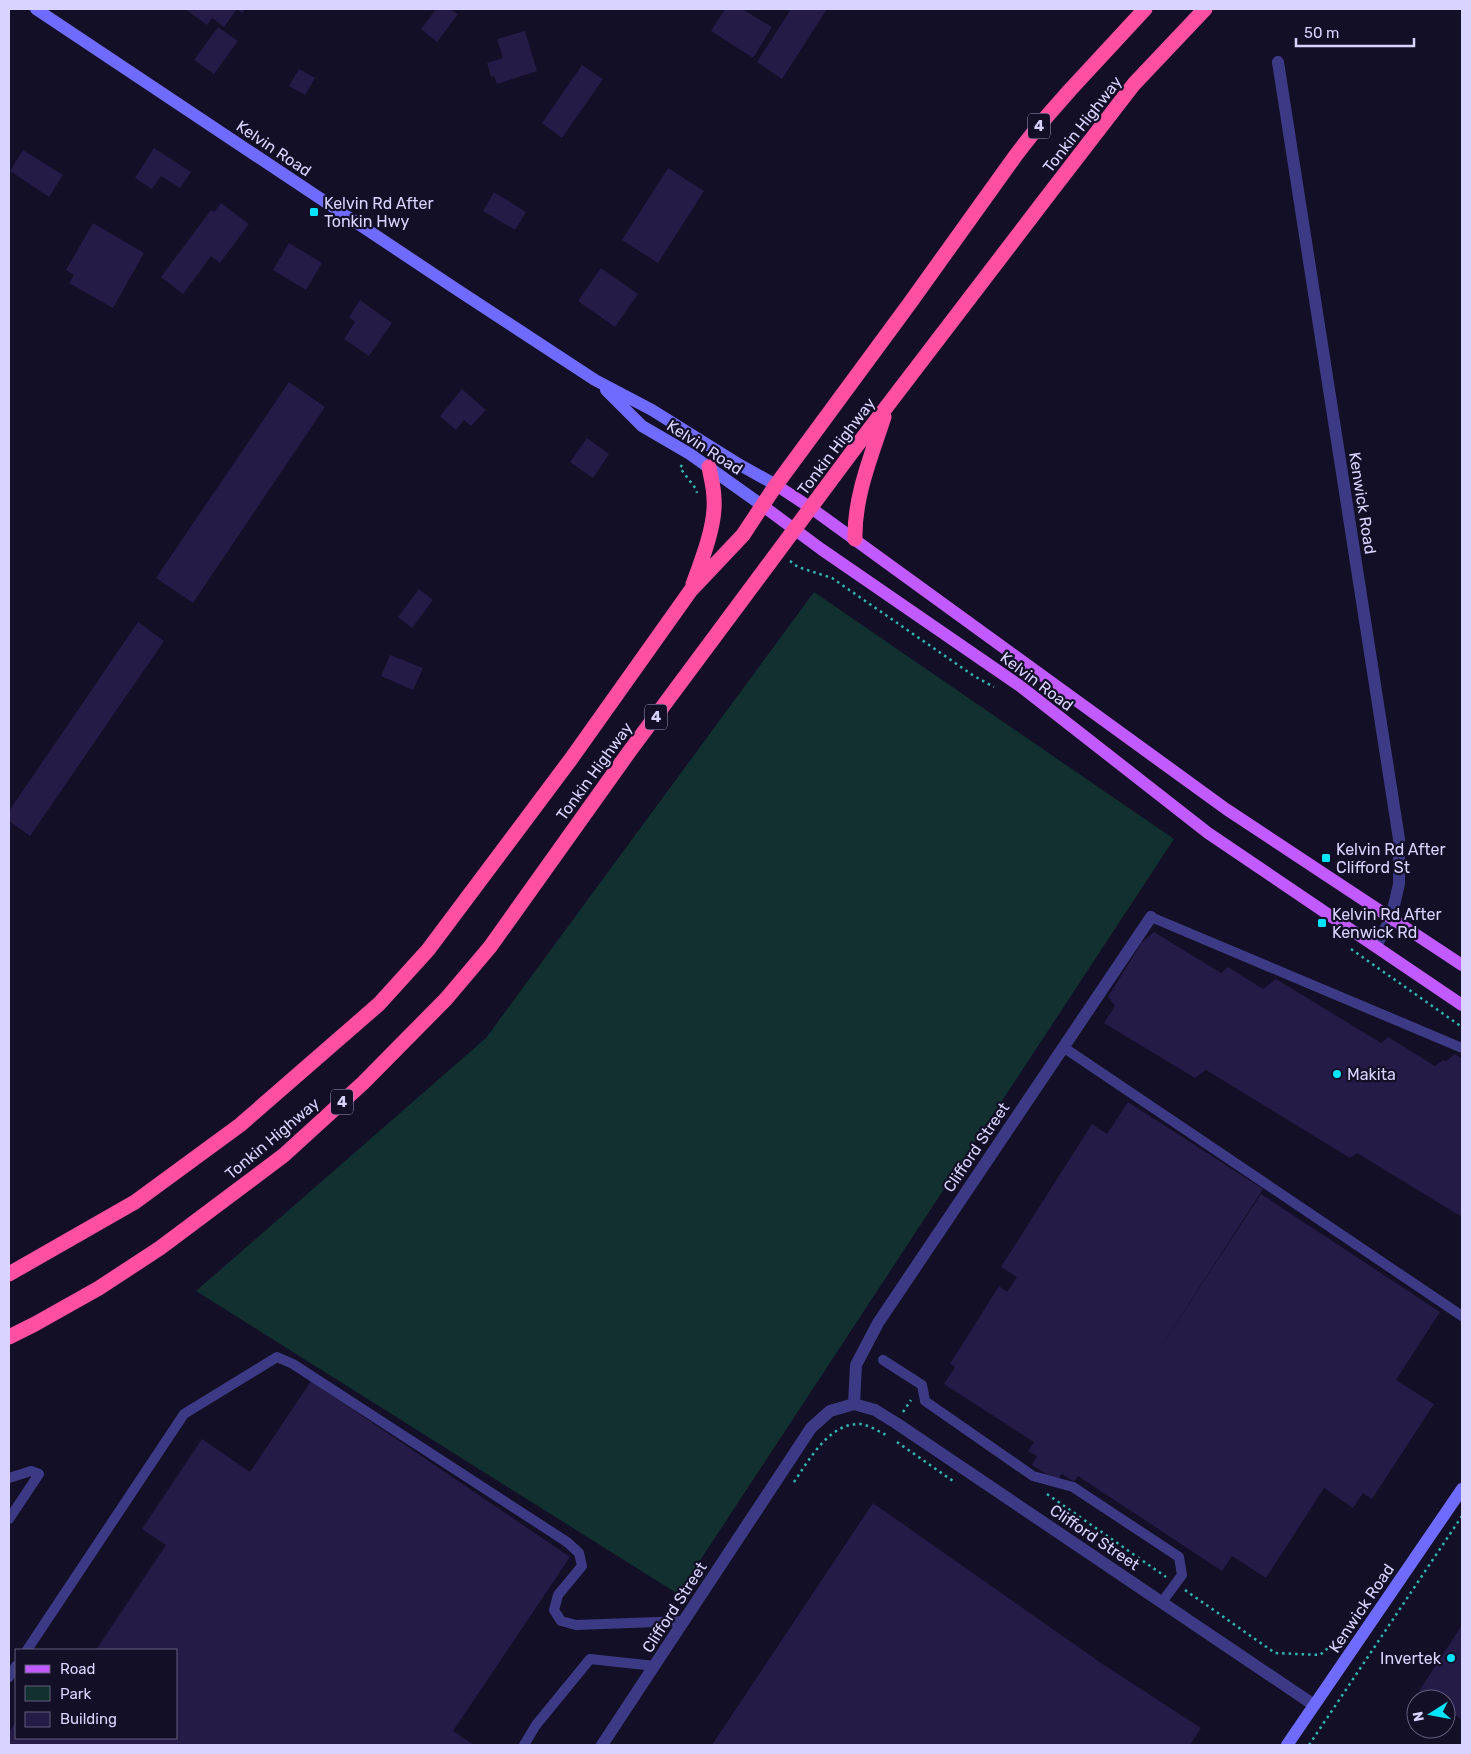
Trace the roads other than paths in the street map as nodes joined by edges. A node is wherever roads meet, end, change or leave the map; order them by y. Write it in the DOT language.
graph roads {
  1 [pos="36,9"];
  2 [pos="1145,9"];
  3 [pos="1205,9"];
  4 [pos="1278,62"];
  5 [pos="596,380"];
  6 [pos="888,406"];
  7 [pos="709,467"];
  8 [pos="776,485"];
  9 [pos="763,506"];
  10 [pos="812,508"];
  11 [pos="795,530"];
  12 [pos="855,539"];
  13 [pos="691,590"];
  14 [pos="1151,917"];
  15 [pos="1391,918"];
  16 [pos="1376,946"];
  17 [pos="1462,965"];
  18 [pos="1462,1005"];
  19 [pos="1063,1047"];
  20 [pos="1462,1048"];
  21 [pos="9,1274"];
  22 [pos="1462,1316"];
  23 [pos="9,1337"];
  24 [pos="883,1360"];
  25 [pos="854,1404"];
  26 [pos="9,1478"];
  27 [pos="1462,1489"];
  28 [pos="9,1519"];
  29 [pos="1162,1602"];
  30 [pos="685,1620"];
  31 [pos="28,1649"];
  32 [pos="655,1666"];
  33 [pos="1314,1705"];
  34 [pos="524,1745"];
  35 [pos="602,1745"];
  36 [pos="1287,1745"];
  1 -- 5 [label="main road, Kelvin Road"];
  2 -- 8 [label="highway, Tonkin Highway / 4"];
  3 -- 6 [label="highway, Tonkin Highway / 4"];
  4 -- 15 [label="street, Kenwick Road"];
  5 -- 7 [label="main road, Kelvin Road"];
  5 -- 8 [label="main road, Kelvin Road"];
  6 -- 10 [label="highway, Tonkin Highway / 4"];
  6 -- 12 [label="highway"];
  7 -- 9 [label="main road, Kelvin Road"];
  7 -- 13 [label="highway"];
  8 -- 9 [label="highway, Tonkin Highway / 4"];
  8 -- 10 [label="main road, Kelvin Road"];
  9 -- 11 [label="main road, Kelvin Road"];
  9 -- 13 [label="highway, Tonkin Highway / 4"];
  10 -- 11 [label="highway, Tonkin Highway / 4"];
  10 -- 12 [label="main road, Kelvin Road"];
  11 -- 16 [label="main road, Kelvin Road"];
  11 -- 23 [label="highway, Tonkin Highway / 4"];
  12 -- 15 [label="main road, Kelvin Road"];
  13 -- 21 [label="highway, Tonkin Highway / 4"];
  14 -- 19 [label="street, Clifford Street"];
  14 -- 20 [label="lane"];
  15 -- 16 [label="street, Kenwick Road"];
  15 -- 17 [label="main road, Kelvin Road"];
  16 -- 18 [label="main road, Kelvin Road"];
  19 -- 22 [label="lane"];
  19 -- 25 [label="street, Clifford Street"];
  24 -- 29 [label="lane"];
  25 -- 29 [label="street, Clifford Street"];
  25 -- 30 [label="street, Clifford Street"];
  26 -- 28 [label="lane"];
  27 -- 33 [label="main road, Kenwick Road"];
  29 -- 33 [label="street, Clifford Street"];
  30 -- 31 [label="lane"];
  30 -- 32 [label="street, Clifford Street"];
  32 -- 34 [label="lane"];
  32 -- 35 [label="street, Clifford Street"];
  33 -- 36 [label="main road, Kenwick Road"];
}
